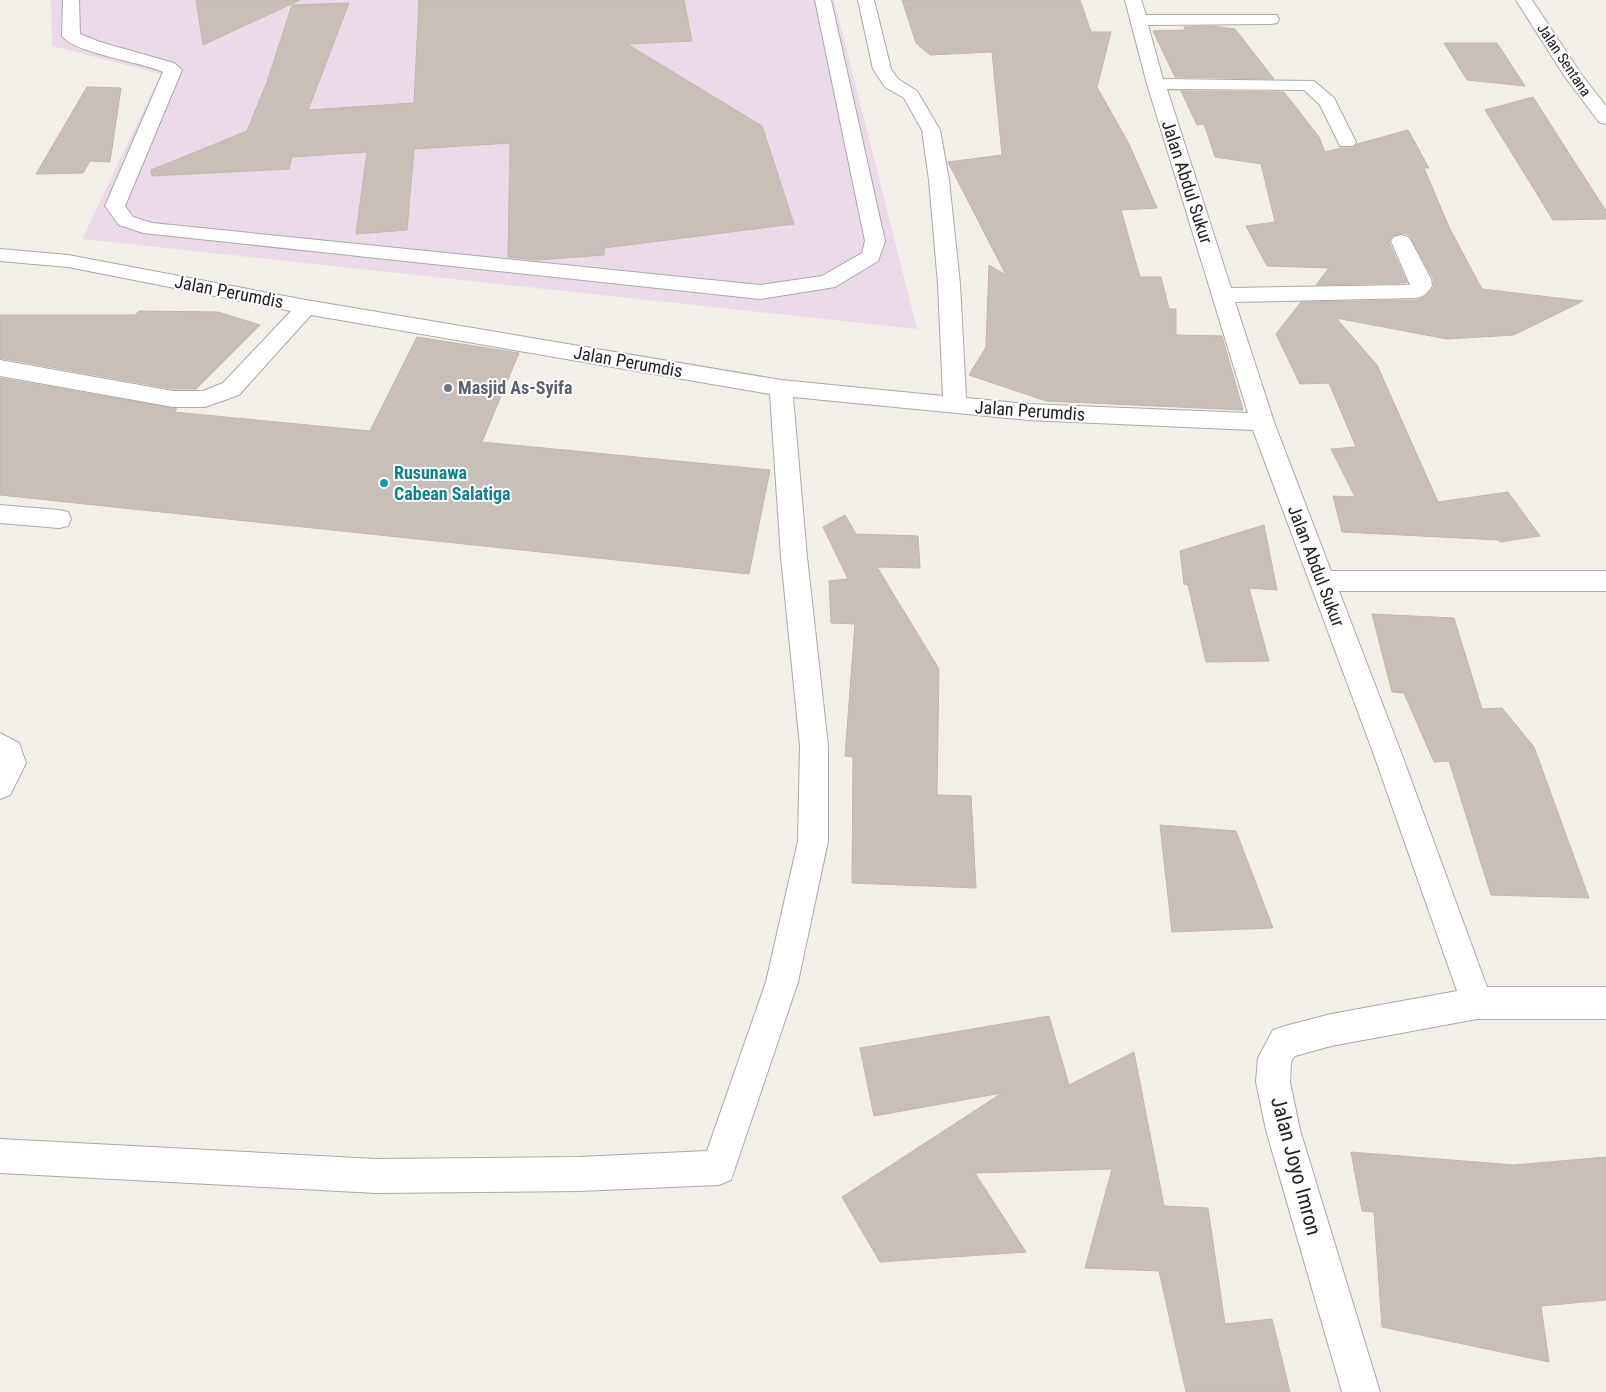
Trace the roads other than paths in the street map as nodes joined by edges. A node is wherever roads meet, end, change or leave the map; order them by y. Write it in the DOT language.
graph roads {
  1 [pos="71,0"];
  2 [pos="823,0"];
  3 [pos="866,0"];
  4 [pos="1524,0"];
  5 [pos="1136,10"];
  6 [pos="1271,19"];
  7 [pos="1156,84"];
  8 [pos="1606,118"];
  9 [pos="1347,142"];
  10 [pos="1402,241"];
  11 [pos="0,255"];
  12 [pos="1223,295"];
  13 [pos="306,307"];
  14 [pos="0,368"];
  15 [pos="781,388"];
  16 [pos="955,406"];
  17 [pos="1262,422"];
  18 [pos="0,514"];
  19 [pos="59,518"];
  20 [pos="1322,581"];
  21 [pos="1606,581"];
  22 [pos="0,745"];
  23 [pos="0,786"];
  24 [pos="1477,1002"];
  25 [pos="1606,1003"];
  26 [pos="0,1156"];
  27 [pos="1361,1392"];
  1 -- 2 [label="street"];
  3 -- 16 [label="street"];
  4 -- 8 [label="street, Jalan Sentana"];
  5 -- 6 [label="street"];
  5 -- 7 [label="street, Jalan Abdul Sukur"];
  7 -- 9 [label="street"];
  7 -- 12 [label="street, Jalan Abdul Sukur"];
  10 -- 12 [label="street"];
  11 -- 13 [label="street, Jalan Perumdis"];
  12 -- 17 [label="street, Jalan Abdul Sukur"];
  13 -- 14 [label="street"];
  13 -- 15 [label="street, Jalan Perumdis"];
  15 -- 16 [label="street, Jalan Perumdis"];
  15 -- 26 [label="street"];
  16 -- 17 [label="street, Jalan Perumdis"];
  17 -- 20 [label="street, Jalan Abdul Sukur"];
  18 -- 19 [label="street"];
  20 -- 21 [label="street"];
  20 -- 24 [label="street, Jalan Abdul Sukur"];
  22 -- 23 [label="street"];
  24 -- 25 [label="street"];
  24 -- 27 [label="street, Jalan Joyo Imron"];
}
